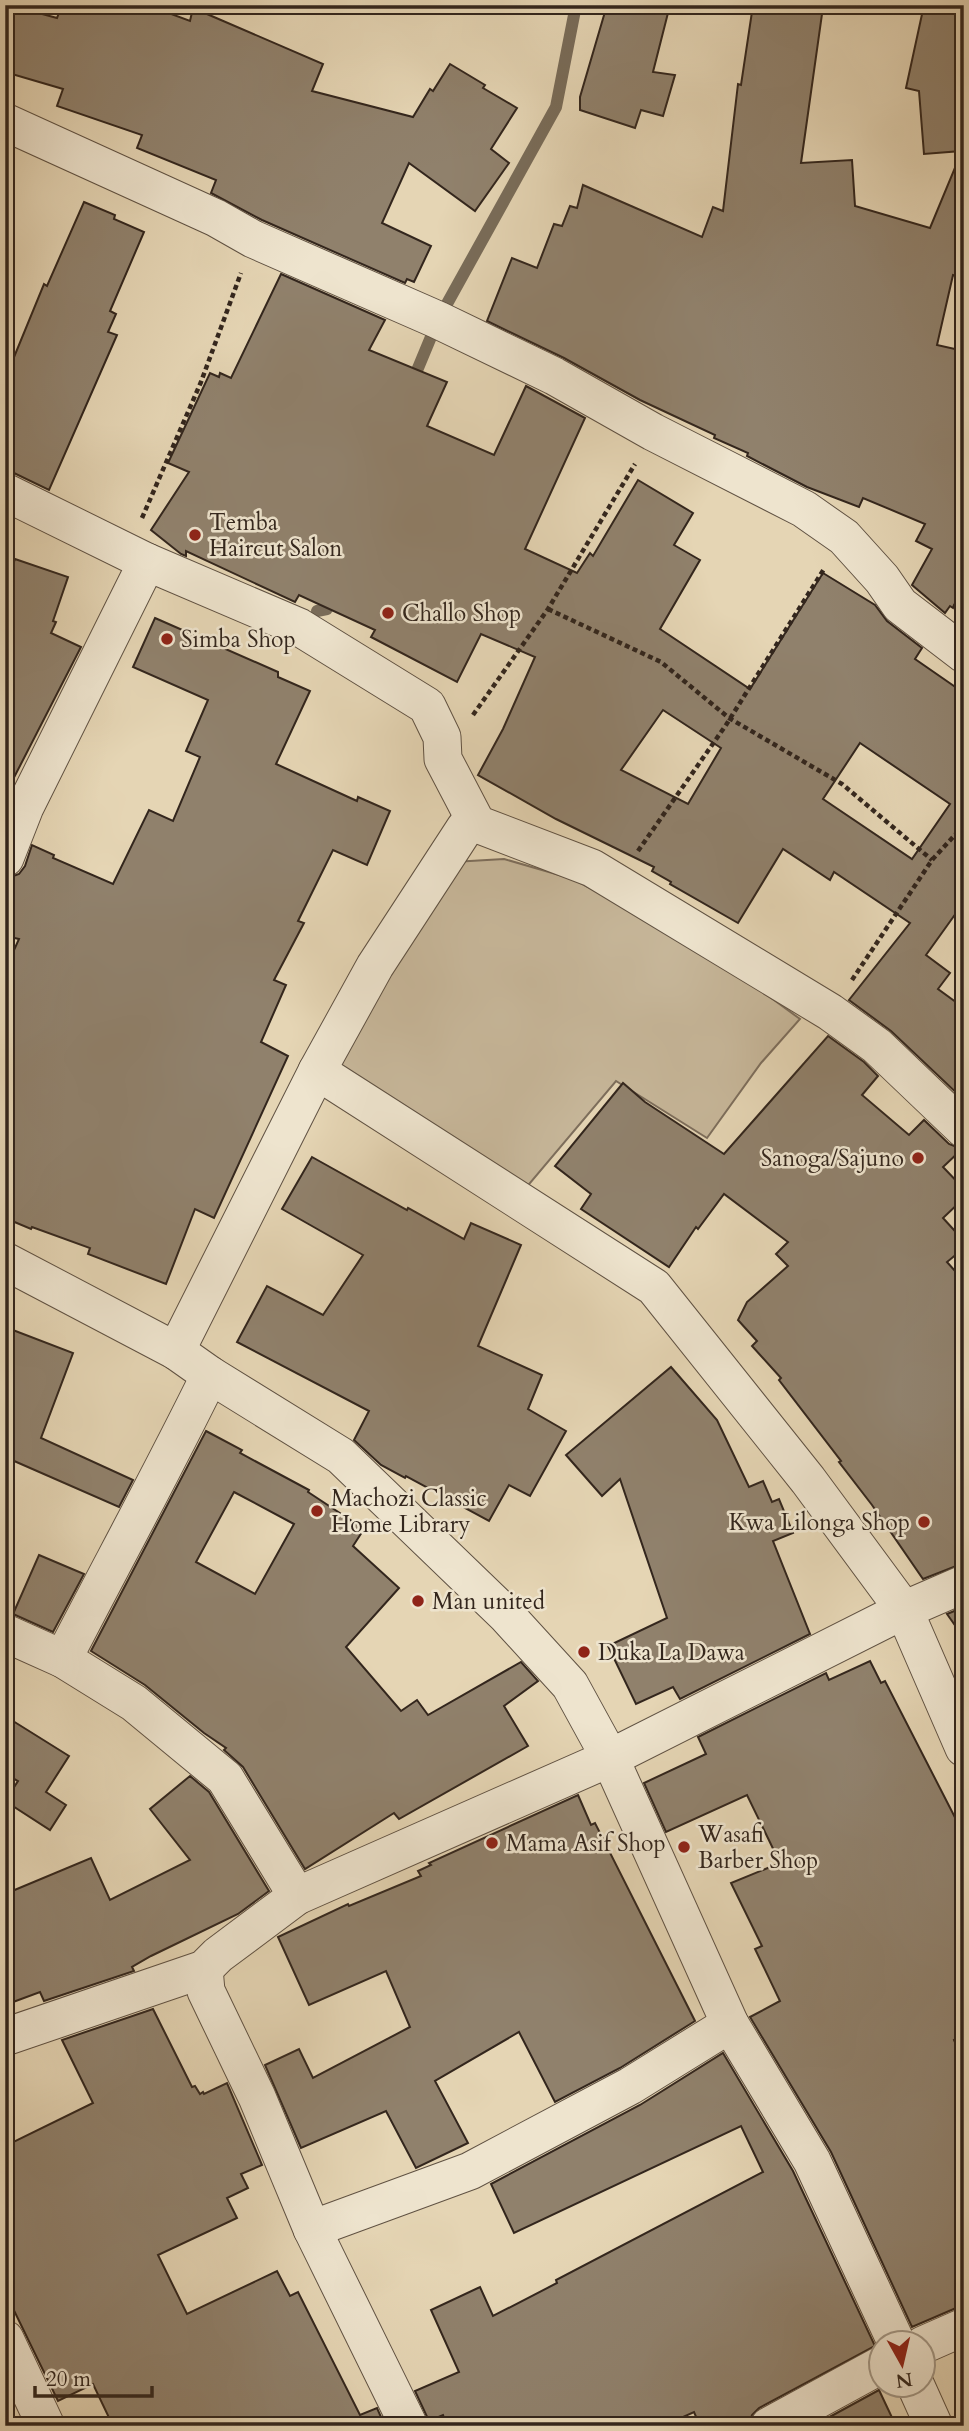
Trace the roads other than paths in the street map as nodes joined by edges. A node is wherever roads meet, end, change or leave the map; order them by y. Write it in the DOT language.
graph roads {
  1 [pos="5,122"];
  2 [pos="5,492"];
  3 [pos="137,557"];
  4 [pos="964,654"];
  5 [pos="477,824"];
  6 [pos="5,858"];
  7 [pos="317,1071"];
  8 [pos="964,1129"];
  9 [pos="5,1261"];
  10 [pos="176,1351"];
  11 [pos="210,1375"];
  12 [pos="964,1584"];
  13 [pos="905,1610"];
  14 [pos="5,1633"];
  15 [pos="63,1659"];
  16 [pos="964,1748"];
  17 [pos="610,1758"];
  18 [pos="297,1896"];
  19 [pos="204,1969"];
  20 [pos="730,2024"];
  21 [pos="5,2037"];
  22 [pos="312,2229"];
  23 [pos="964,2327"];
  24 [pos="891,2330"];
  25 [pos="5,2339"];
  26 [pos="937,2339"];
  27 [pos="867,2373"];
  28 [pos="923,2400"];
  29 [pos="46,2426"];
  30 [pos="409,2426"];
  31 [pos="769,2426"];
  32 [pos="934,2426"];
  1 -- 4 [label="street"];
  2 -- 3 [label="street"];
  3 -- 5 [label="street"];
  3 -- 6 [label="street"];
  5 -- 7 [label="street"];
  5 -- 8 [label="street"];
  7 -- 10 [label="street"];
  7 -- 13 [label="street"];
  9 -- 10 [label="street"];
  10 -- 11 [label="street"];
  11 -- 15 [label="street"];
  11 -- 17 [label="street"];
  12 -- 13 [label="street"];
  13 -- 16 [label="street"];
  13 -- 17 [label="street"];
  14 -- 15 [label="street"];
  15 -- 18 [label="street"];
  17 -- 18 [label="street"];
  17 -- 20 [label="street"];
  18 -- 19 [label="street"];
  19 -- 21 [label="street"];
  19 -- 22 [label="street"];
  20 -- 22 [label="street"];
  20 -- 24 [label="street"];
  22 -- 30 [label="street"];
  23 -- 26 [label="street"];
  25 -- 29 [label="street"];
  27 -- 31 [label="street"];
  28 -- 32 [label="street"];
}
